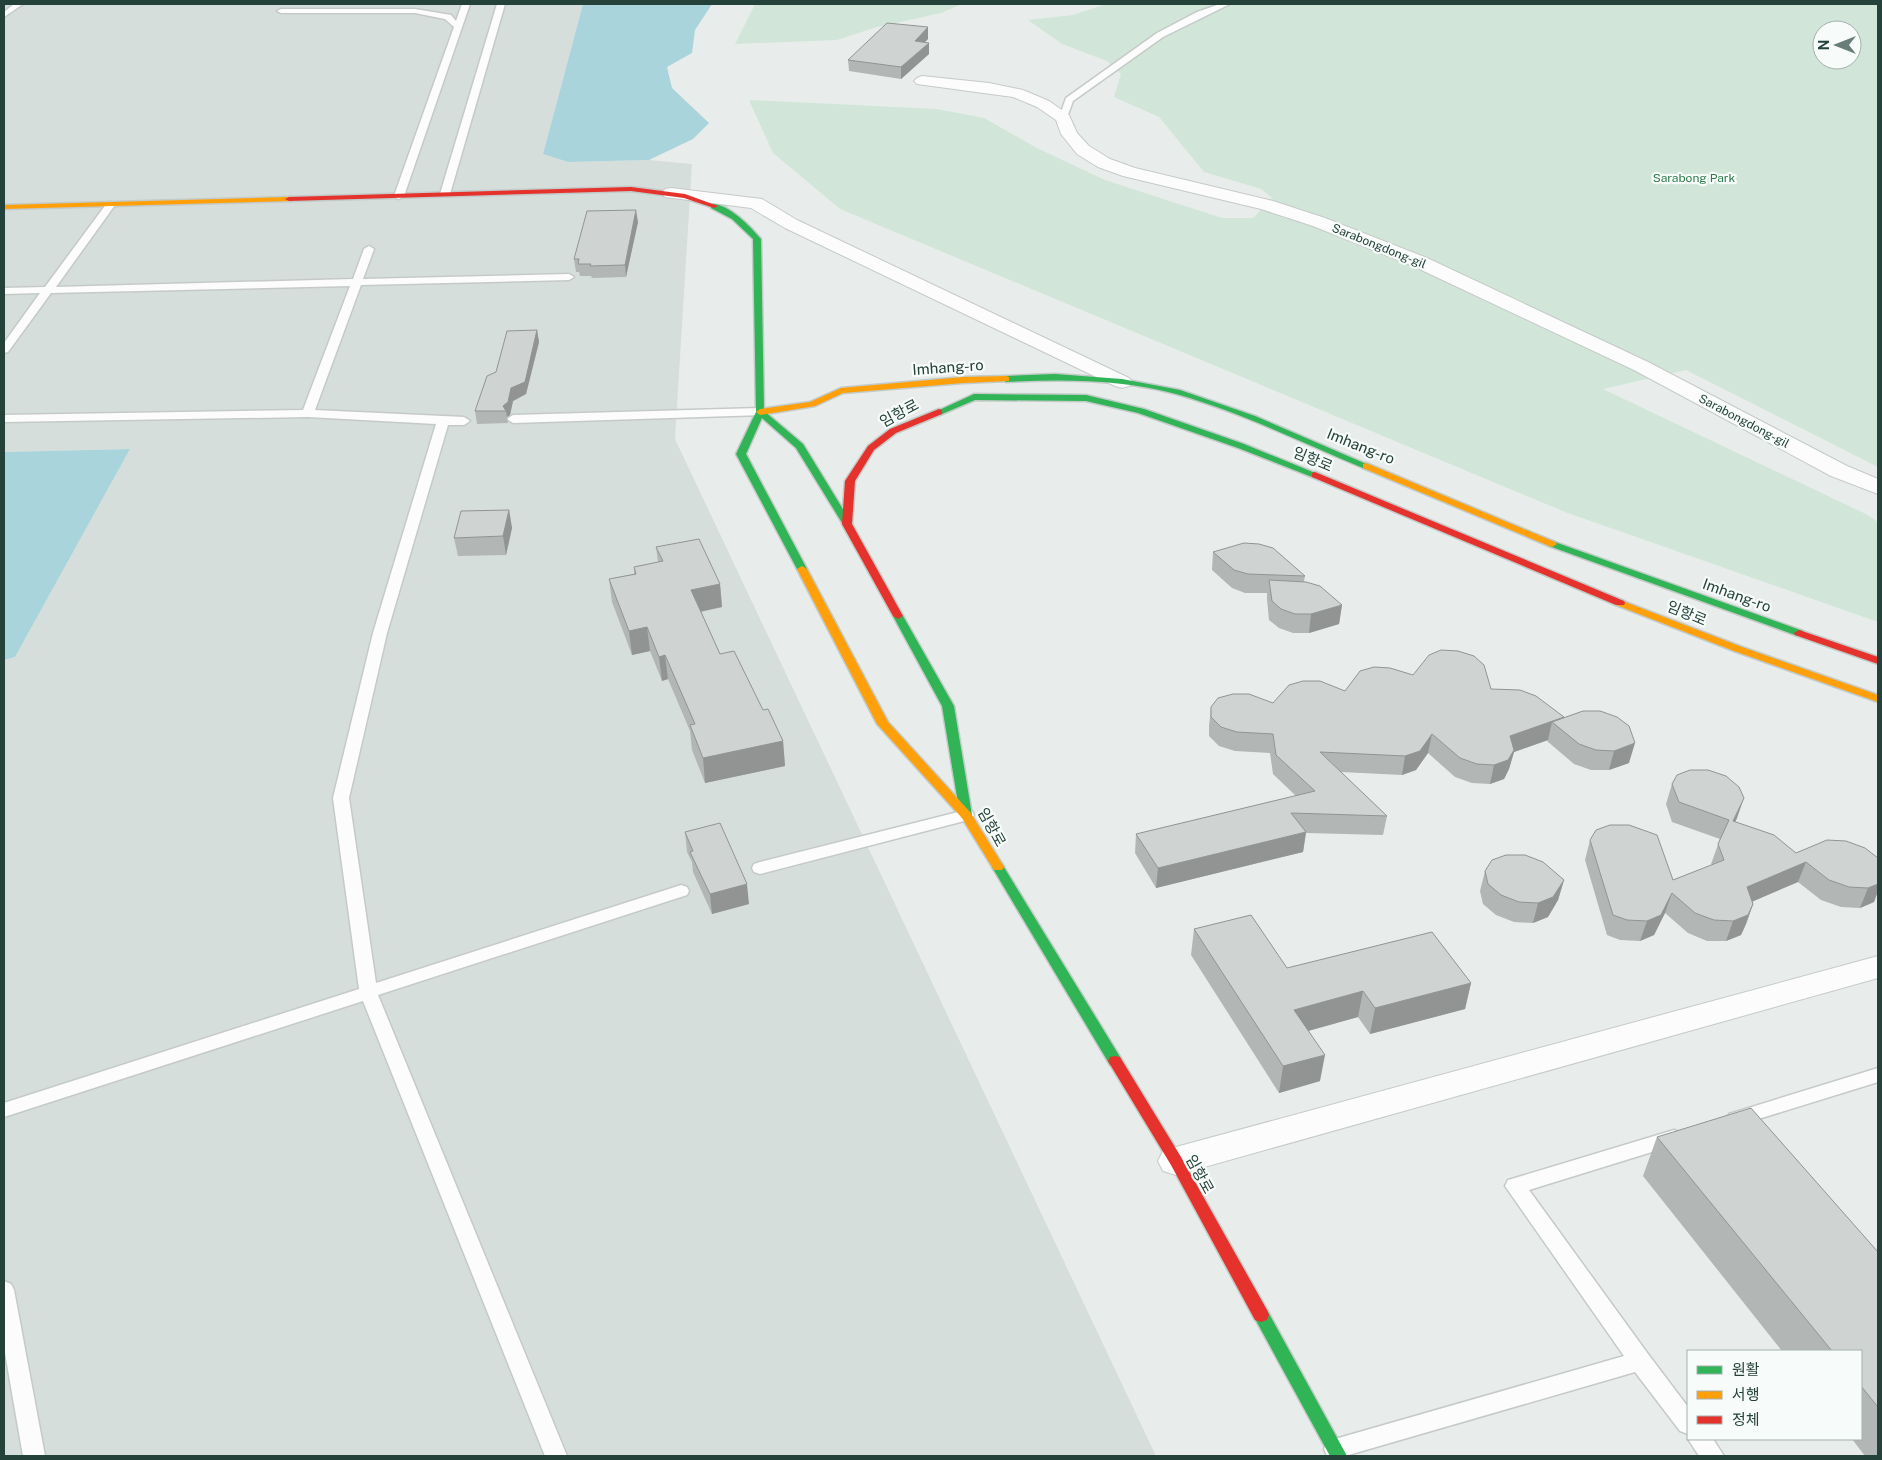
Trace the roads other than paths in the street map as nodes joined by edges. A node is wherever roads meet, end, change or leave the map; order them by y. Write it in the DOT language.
graph roads {
  1 [pos="19,4"];
  2 [pos="412,4"];
  3 [pos="418,4"];
  4 [pos="466,4"];
  5 [pos="501,4"];
  6 [pos="1226,4"];
  7 [pos="282,11"];
  8 [pos="4,15"];
  9 [pos="458,27"];
  10 [pos="922,80"];
  11 [pos="1063,118"];
  12 [pos="670,193"];
  13 [pos="445,194"];
  14 [pos="399,196"];
  15 [pos="110,204"];
  16 [pos="4,207"];
  17 [pos="369,249"];
  18 [pos="569,277"];
  19 [pos="357,282"];
  20 [pos="47,290"];
  21 [pos="4,292"];
  22 [pos="4,350"];
  23 [pos="1122,382"];
  24 [pos="974,397"];
  25 [pos="935,400"];
  26 [pos="812,404"];
  27 [pos="839,407"];
  28 [pos="760,412"];
  29 [pos="308,413"];
  30 [pos="4,419"];
  31 [pos="514,419"];
  32 [pos="444,421"];
  33 [pos="464,421"];
  34 [pos="1878,488"];
  35 [pos="847,524"];
  36 [pos="1878,661"];
  37 [pos="1878,699"];
  38 [pos="966,815"];
  39 [pos="760,868"];
  40 [pos="681,891"];
  41 [pos="1878,967"];
  42 [pos="368,992"];
  43 [pos="1878,1076"];
  44 [pos="4,1110"];
  45 [pos="1716,1125"];
  46 [pos="1687,1134"];
  47 [pos="1176,1161"];
  48 [pos="4,1290"];
  49 [pos="1640,1362"];
  50 [pos="1687,1423"];
  51 [pos="1700,1440"];
  52 [pos="1337,1452"];
  53 [pos="34,1456"];
  54 [pos="556,1456"];
  55 [pos="1713,1456"];
  1 -- 8 [label="lane"];
  2 -- 3 [label="lane"];
  4 -- 9 [label="lane"];
  5 -- 13 [label="lane"];
  6 -- 11 [label="lane"];
  7 -- 9 [label="lane"];
  9 -- 14 [label="lane"];
  10 -- 11 [label="street"];
  11 -- 34 [label="street, Sarabongdong-gil"];
  12 -- 13 [label="main road"];
  12 -- 23 [label="street"];
  12 -- 28 [label="main road"];
  13 -- 14 [label="main road"];
  14 -- 15 [label="main road"];
  15 -- 16 [label="main road"];
  15 -- 20 [label="lane"];
  17 -- 19 [label="lane"];
  18 -- 19 [label="lane"];
  19 -- 20 [label="lane"];
  19 -- 29 [label="lane"];
  20 -- 21 [label="lane"];
  20 -- 22 [label="lane"];
  23 -- 26 [label="main road, Imhang-ro"];
  23 -- 36 [label="main road, Imhang-ro"];
  24 -- 25 [label="main road"];
  24 -- 35 [label="main road, 임항로"];
  24 -- 37 [label="main road, 임항로"];
  26 -- 27 [label="main road, Imhang-ro"];
  26 -- 28 [label="main road, Imhang-ro"];
  28 -- 31 [label="lane"];
  28 -- 35 [label="main road"];
  28 -- 38 [label="main road"];
  29 -- 30 [label="lane"];
  29 -- 32 [label="lane"];
  32 -- 33 [label="lane"];
  32 -- 42 [label="lane"];
  35 -- 38 [label="main road, 임항로"];
  38 -- 39 [label="lane"];
  38 -- 47 [label="main road, 임항로"];
  40 -- 42 [label="lane"];
  41 -- 47 [label="street"];
  42 -- 44 [label="lane"];
  42 -- 54 [label="lane"];
  43 -- 45 [label="lane"];
  46 -- 49 [label="lane"];
  47 -- 52 [label="main road, 임항로"];
  48 -- 53 [label="lane"];
  49 -- 50 [label="lane"];
  49 -- 52 [label="lane"];
  51 -- 55 [label="lane"];
}
